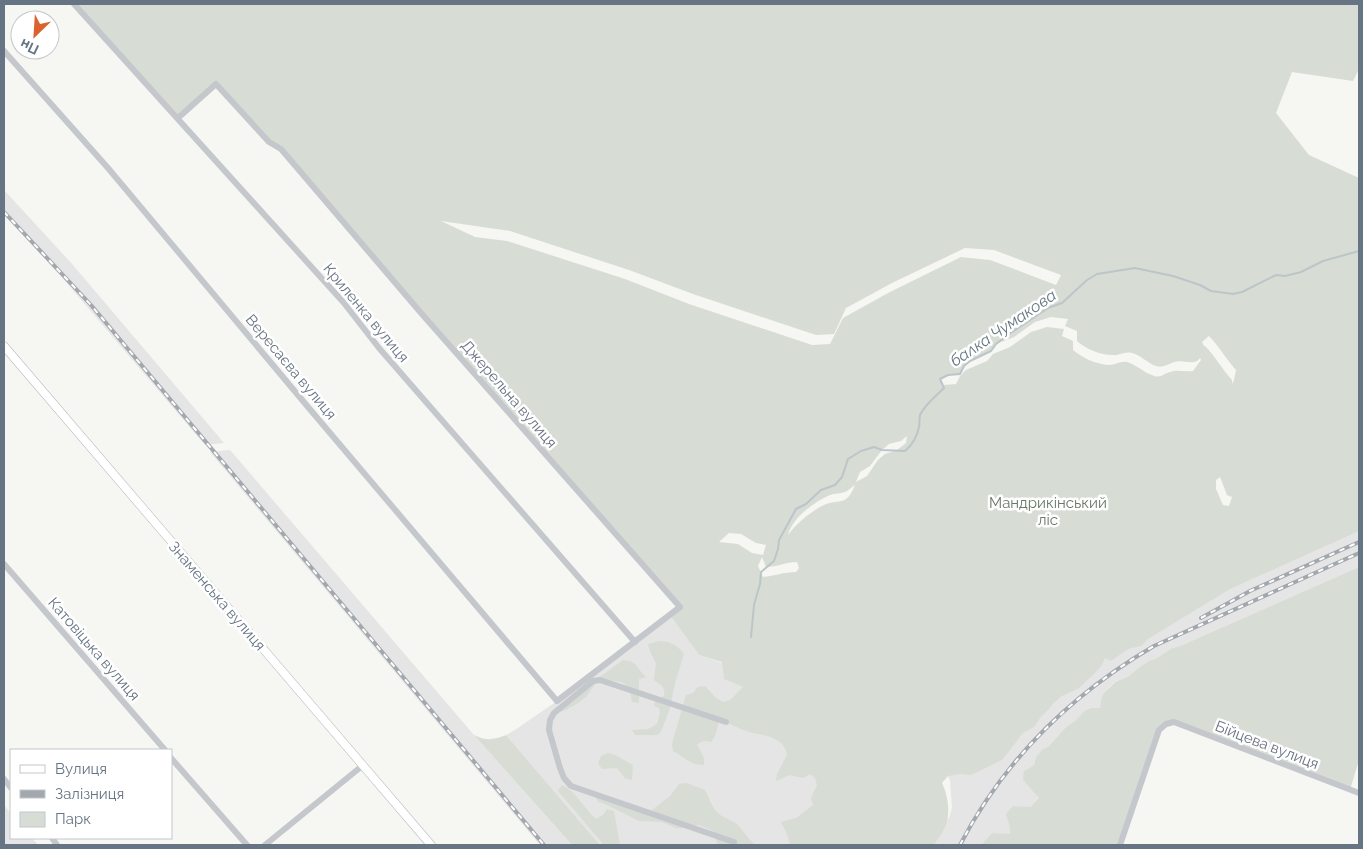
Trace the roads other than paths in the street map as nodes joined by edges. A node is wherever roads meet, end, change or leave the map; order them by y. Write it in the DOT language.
graph roads {
  1 [pos="74,4"];
  2 [pos="4,51"];
  3 [pos="178,118"];
  4 [pos="4,346"];
  5 [pos="4,564"];
  6 [pos="635,642"];
  7 [pos="608,663"];
  8 [pos="600,680"];
  9 [pos="558,701"];
  10 [pos="726,722"];
  11 [pos="164,749"];
  12 [pos="172,759"];
  13 [pos="362,766"];
  14 [pos="1359,793"];
  15 [pos="734,842"];
  16 [pos="247,845"];
  17 [pos="265,845"];
  18 [pos="431,845"];
  19 [pos="1120,845"];
  1 -- 3 [label="street, Криленка вулиця"];
  2 -- 9 [label="street, Вересаєва вулиця"];
  3 -- 6 [label="street, Криленка вулиця"];
  3 -- 6 [label="street, Джерельна вулиця"];
  4 -- 13 [label="main road, Знаменська вулиця"];
  5 -- 11 [label="street, Катовіцька вулиця"];
  6 -- 7 [label="street, Джерельна вулиця"];
  7 -- 8 [label="street"];
  7 -- 9 [label="street, Джерельна вулиця"];
  8 -- 10 [label="street"];
  8 -- 15 [label="street"];
  12 -- 16 [label="street"];
  13 -- 17 [label="street"];
  13 -- 18 [label="main road, Знаменська вулиця"];
  14 -- 19 [label="street, Бійцева вулиця"];
}
